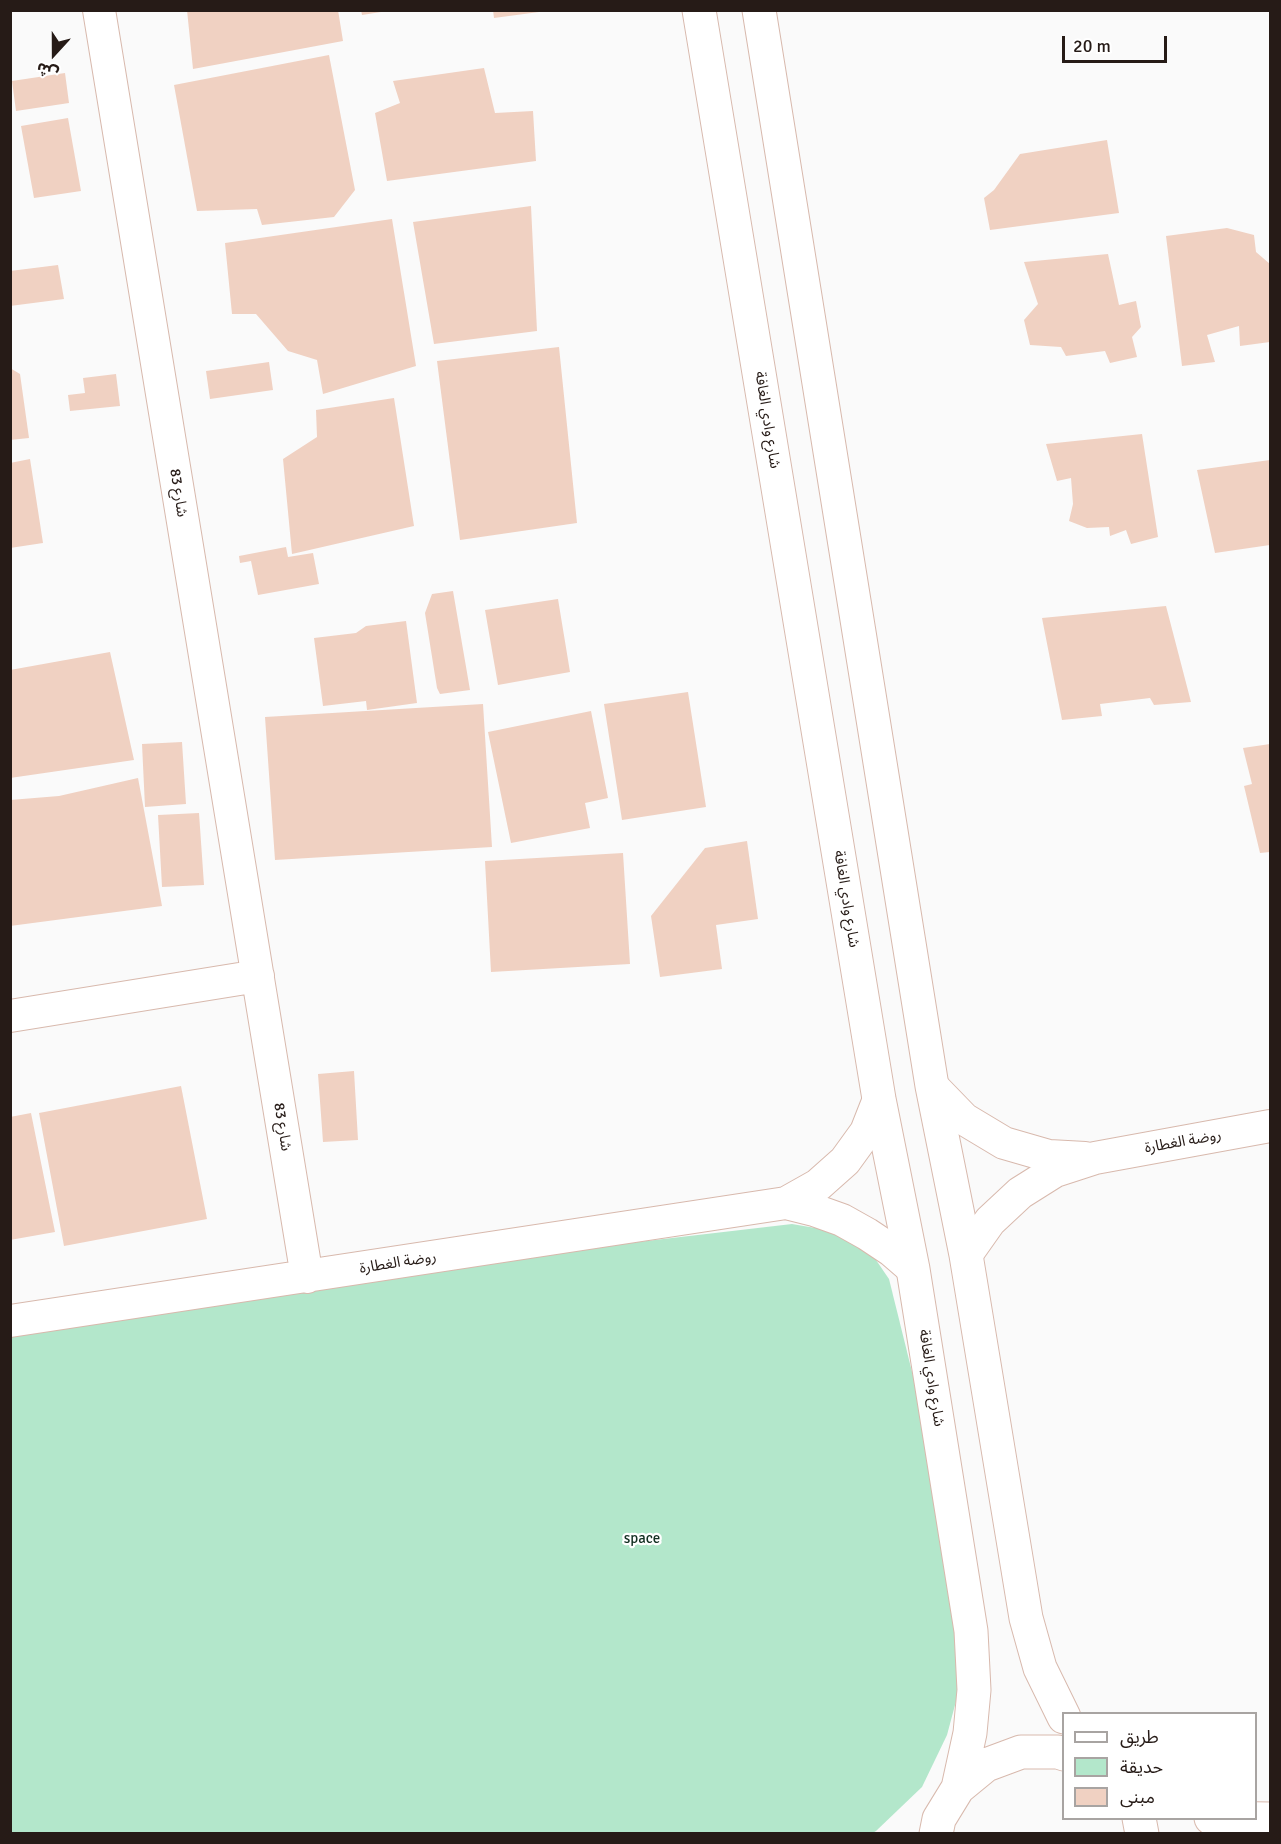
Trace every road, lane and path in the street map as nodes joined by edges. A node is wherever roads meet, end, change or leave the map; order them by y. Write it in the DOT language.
graph roads {
  1 [pos="99,10"];
  2 [pos="699,10"];
  3 [pos="759,10"];
  4 [pos="258,976"];
  5 [pos="10,1016"];
  6 [pos="932,1086"];
  7 [pos="879,1099"];
  8 [pos="1270,1126"];
  9 [pos="1095,1158"];
  10 [pos="786,1203"];
  11 [pos="966,1255"];
  12 [pos="913,1269"];
  13 [pos="307,1277"];
  14 [pos="10,1321"];
  15 [pos="1062,1713"];
  16 [pos="1062,1753"];
  17 [pos="958,1788"];
  18 [pos="932,1829"];
  1 -- 4 [label="street, شارع 83"];
  2 -- 7 [label="street, شارع وادي الغافة"];
  3 -- 6 [label="street"];
  4 -- 5 [label="street"];
  4 -- 13 [label="street, شارع 83"];
  6 -- 9 [label="street, روضة الغطارة"];
  6 -- 11 [label="street"];
  7 -- 10 [label="street, روضة الغطارة"];
  7 -- 12 [label="street, شارع وادي الغافة"];
  8 -- 9 [label="street, روضة الغطارة"];
  9 -- 11 [label="street, روضة الغطارة"];
  10 -- 12 [label="street, روضة الغطارة"];
  10 -- 13 [label="street, روضة الغطارة"];
  11 -- 15 [label="street"];
  12 -- 17 [label="street, شارع وادي الغافة"];
  13 -- 14 [label="street, روضة الغطارة"];
  16 -- 17 [label="street"];
  17 -- 18 [label="street"];
}
